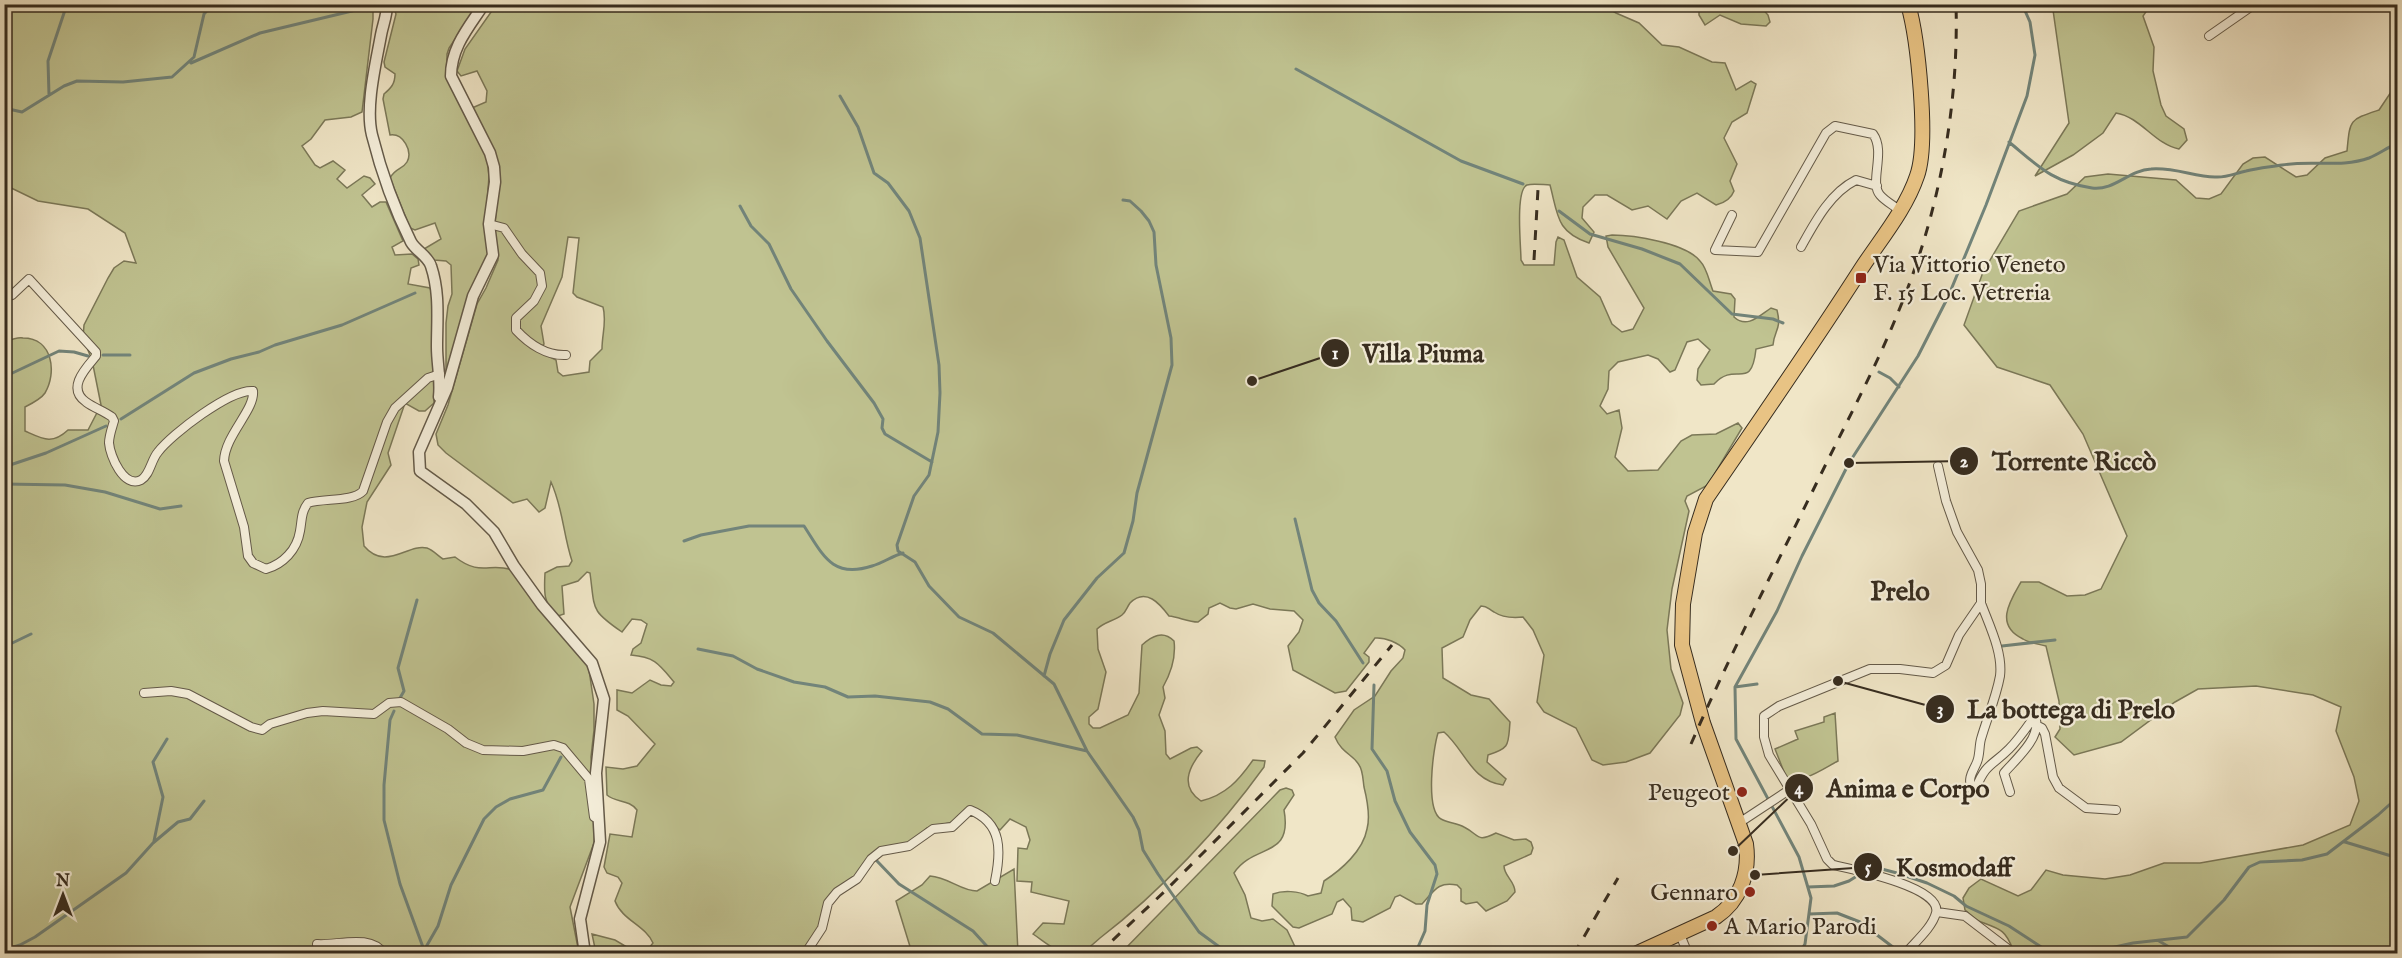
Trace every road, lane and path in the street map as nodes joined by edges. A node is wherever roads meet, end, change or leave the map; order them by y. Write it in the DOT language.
graph roads {
  1 [pos="387,4"];
  2 [pos="484,4"];
  3 [pos="1908,4"];
  4 [pos="2255,4"];
  5 [pos="2209,36"];
  6 [pos="1877,186"];
  7 [pos="1899,210"];
  8 [pos="1732,215"];
  9 [pos="489,224"];
  10 [pos="1801,247"];
  11 [pos="4,298"];
  12 [pos="566,355"];
  13 [pos="440,374"];
  14 [pos="438,406"];
  15 [pos="1938,466"];
  16 [pos="1981,603"];
  17 [pos="144,693"];
  18 [pos="2038,726"];
  19 [pos="1787,791"];
  20 [pos="2010,792"];
  21 [pos="2116,810"];
  22 [pos="599,820"];
  23 [pos="1739,823"];
  24 [pos="995,881"];
  25 [pos="1937,912"];
  26 [pos="1679,932"];
  27 [pos="316,944"];
  28 [pos="384,954"];
  29 [pos="585,954"];
  30 [pos="805,954"];
  31 [pos="1635,954"];
  32 [pos="1688,954"];
  33 [pos="1905,954"];
  34 [pos="1984,954"];
  1 -- 13 [label="street"];
  2 -- 9 [label="street"];
  3 -- 7 [label="main road"];
  4 -- 5 [label="street"];
  6 -- 7 [label="street"];
  6 -- 8 [label="street"];
  6 -- 10 [label="street"];
  7 -- 23 [label="main road"];
  9 -- 12 [label="street"];
  9 -- 14 [label="street"];
  11 -- 13 [label="street"];
  13 -- 14 [label="street"];
  14 -- 22 [label="street"];
  15 -- 16 [label="street"];
  16 -- 18 [label="street"];
  16 -- 19 [label="street"];
  17 -- 22 [label="street"];
  18 -- 20 [label="street"];
  18 -- 21 [label="street"];
  19 -- 23 [label="street"];
  19 -- 25 [label="street"];
  22 -- 29 [label="street"];
  23 -- 26 [label="main road"];
  24 -- 30 [label="street"];
  25 -- 33 [label="street"];
  25 -- 34 [label="street"];
  26 -- 31 [label="main road"];
  26 -- 32 [label="street"];
  27 -- 28 [label="street"];
}
